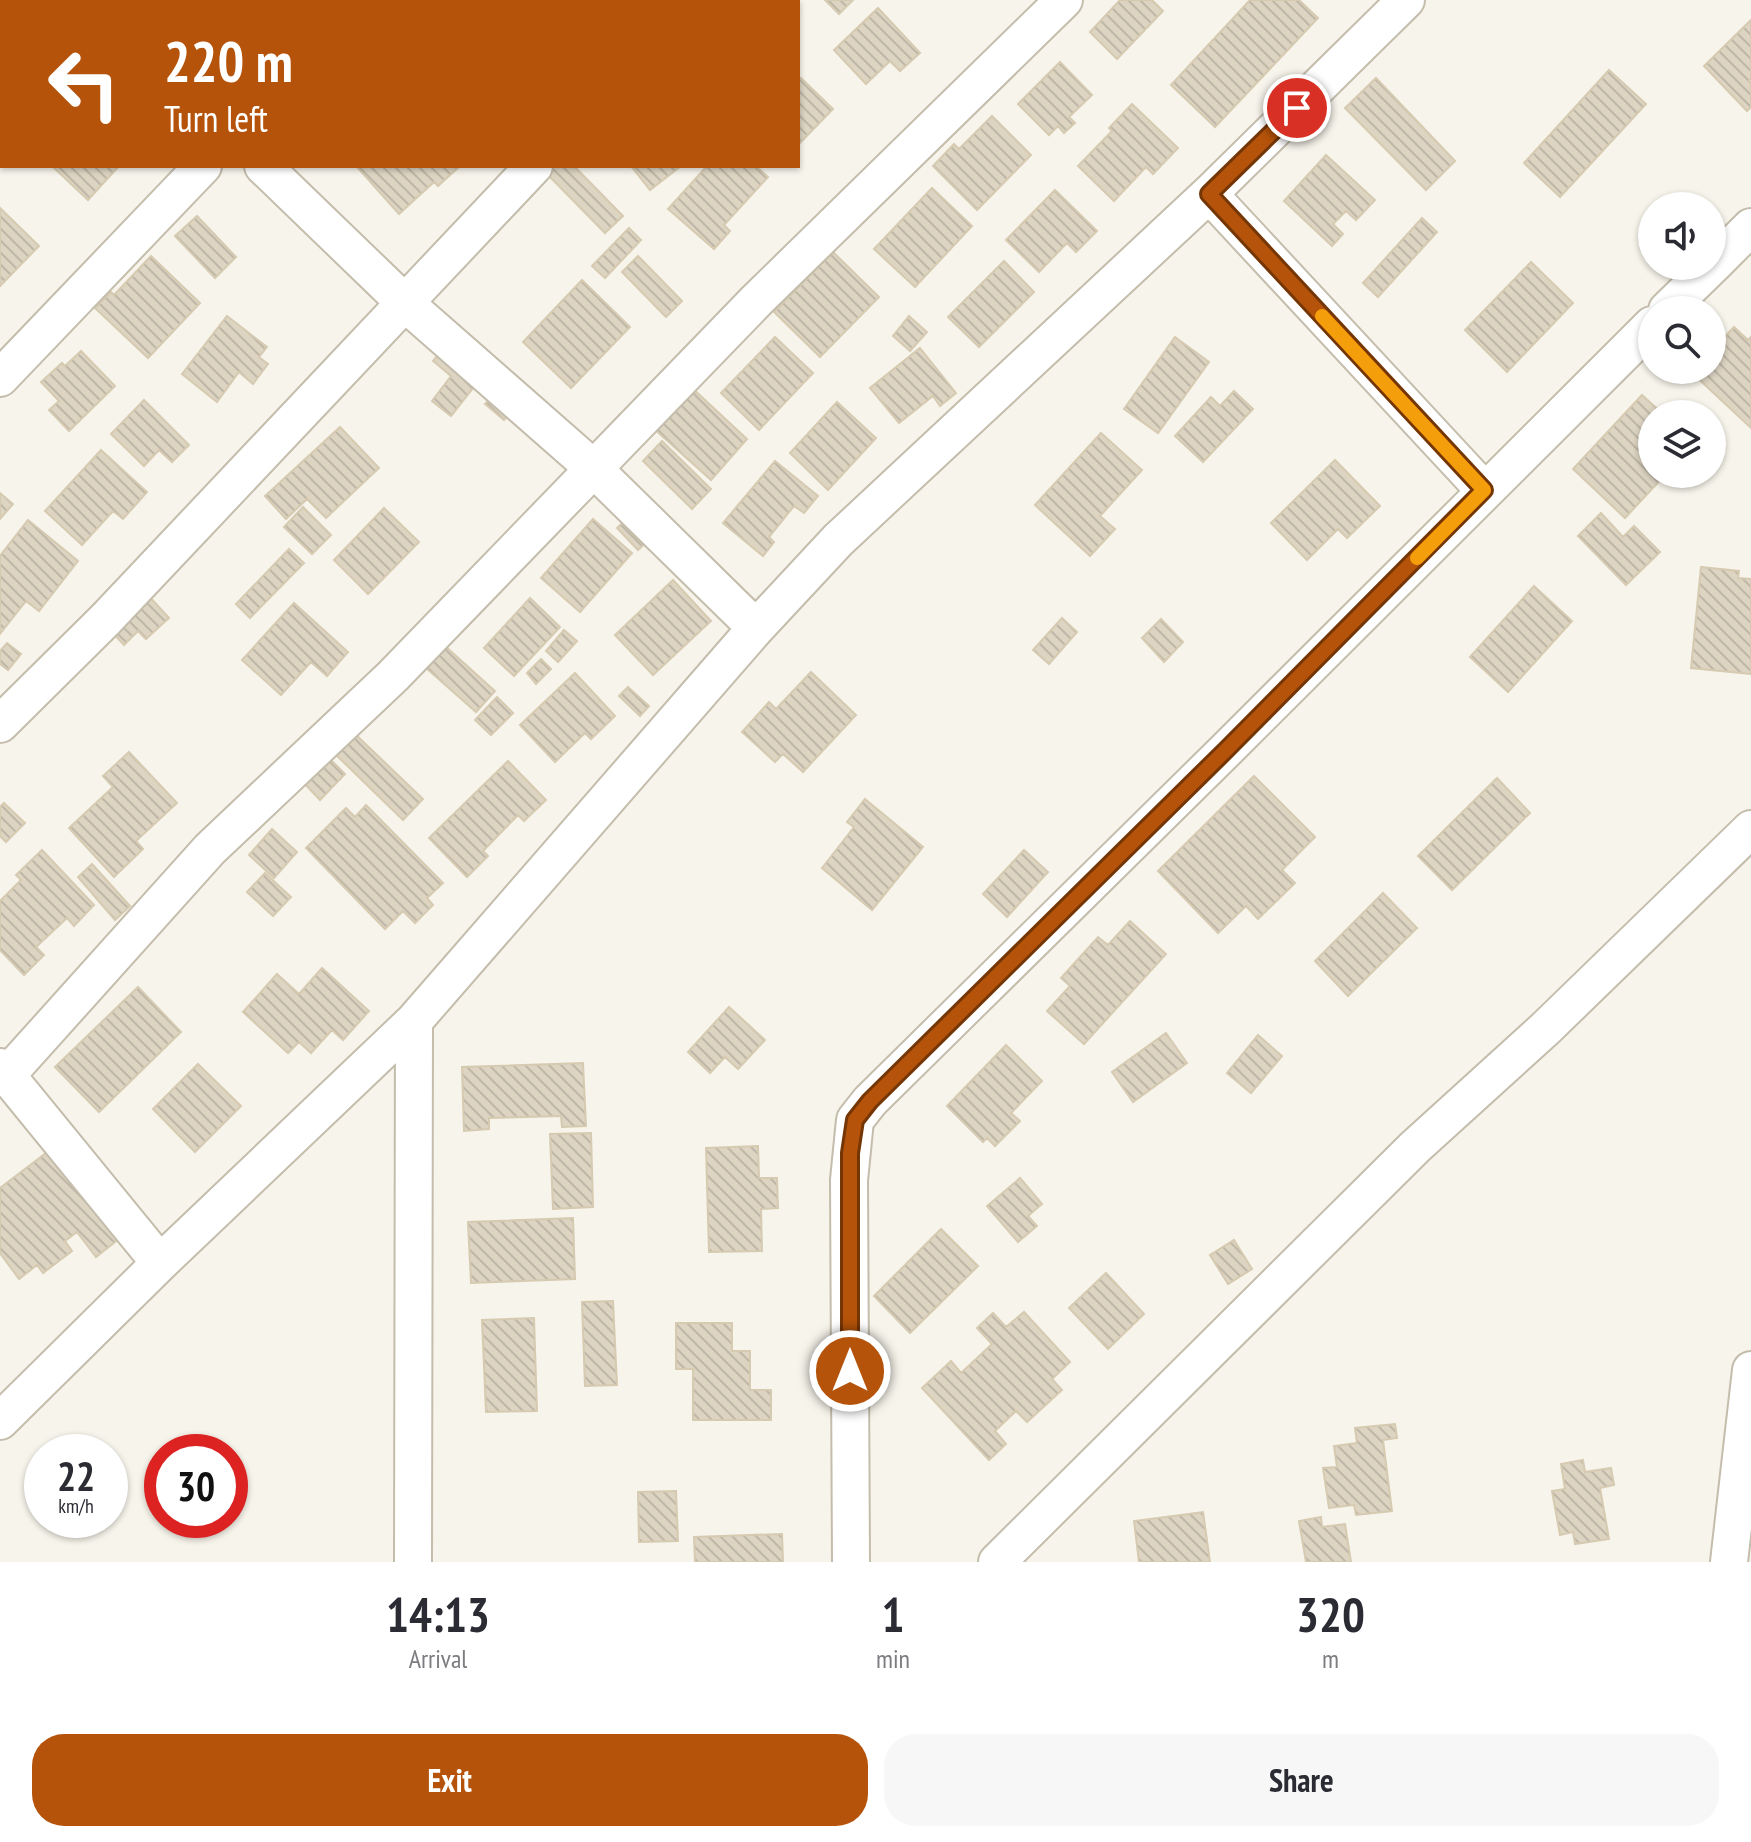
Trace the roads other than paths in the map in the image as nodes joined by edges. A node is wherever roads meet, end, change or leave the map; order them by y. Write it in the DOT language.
graph roads {
  1 [pos="1064,0"];
  2 [pos="1406,0"];
  3 [pos="201,168"];
  4 [pos="265,168"];
  5 [pos="532,168"];
  6 [pos="1209,194"];
  7 [pos="1751,227"];
  8 [pos="1726,252"];
  9 [pos="1698,280"];
  10 [pos="1681,296"];
  11 [pos="405,303"];
  12 [pos="1638,339"];
  13 [pos="0,378"];
  14 [pos="593,468"];
  15 [pos="1484,490"];
  16 [pos="756,628"];
  17 [pos="0,724"];
  18 [pos="1751,829"];
  19 [pos="414,1021"];
  20 [pos="4,1071"];
  21 [pos="160,1263"];
  22 [pos="1751,1370"];
  23 [pos="0,1421"];
  24 [pos="413,1562"];
  25 [pos="851,1562"];
  26 [pos="997,1562"];
  27 [pos="1729,1562"];
  1 -- 14 [label="street"];
  2 -- 6 [label="street"];
  3 -- 13 [label="street"];
  4 -- 11 [label="street"];
  5 -- 11 [label="street"];
  6 -- 15 [label="street"];
  6 -- 16 [label="street"];
  7 -- 8 [label="street"];
  9 -- 10 [label="street"];
  11 -- 14 [label="street"];
  11 -- 17 [label="street"];
  12 -- 15 [label="street"];
  14 -- 16 [label="street"];
  14 -- 20 [label="street"];
  15 -- 25 [label="street"];
  16 -- 19 [label="street"];
  18 -- 26 [label="street"];
  19 -- 21 [label="street"];
  19 -- 24 [label="street"];
  20 -- 21 [label="street"];
  21 -- 23 [label="street"];
  22 -- 27 [label="street"];
}
